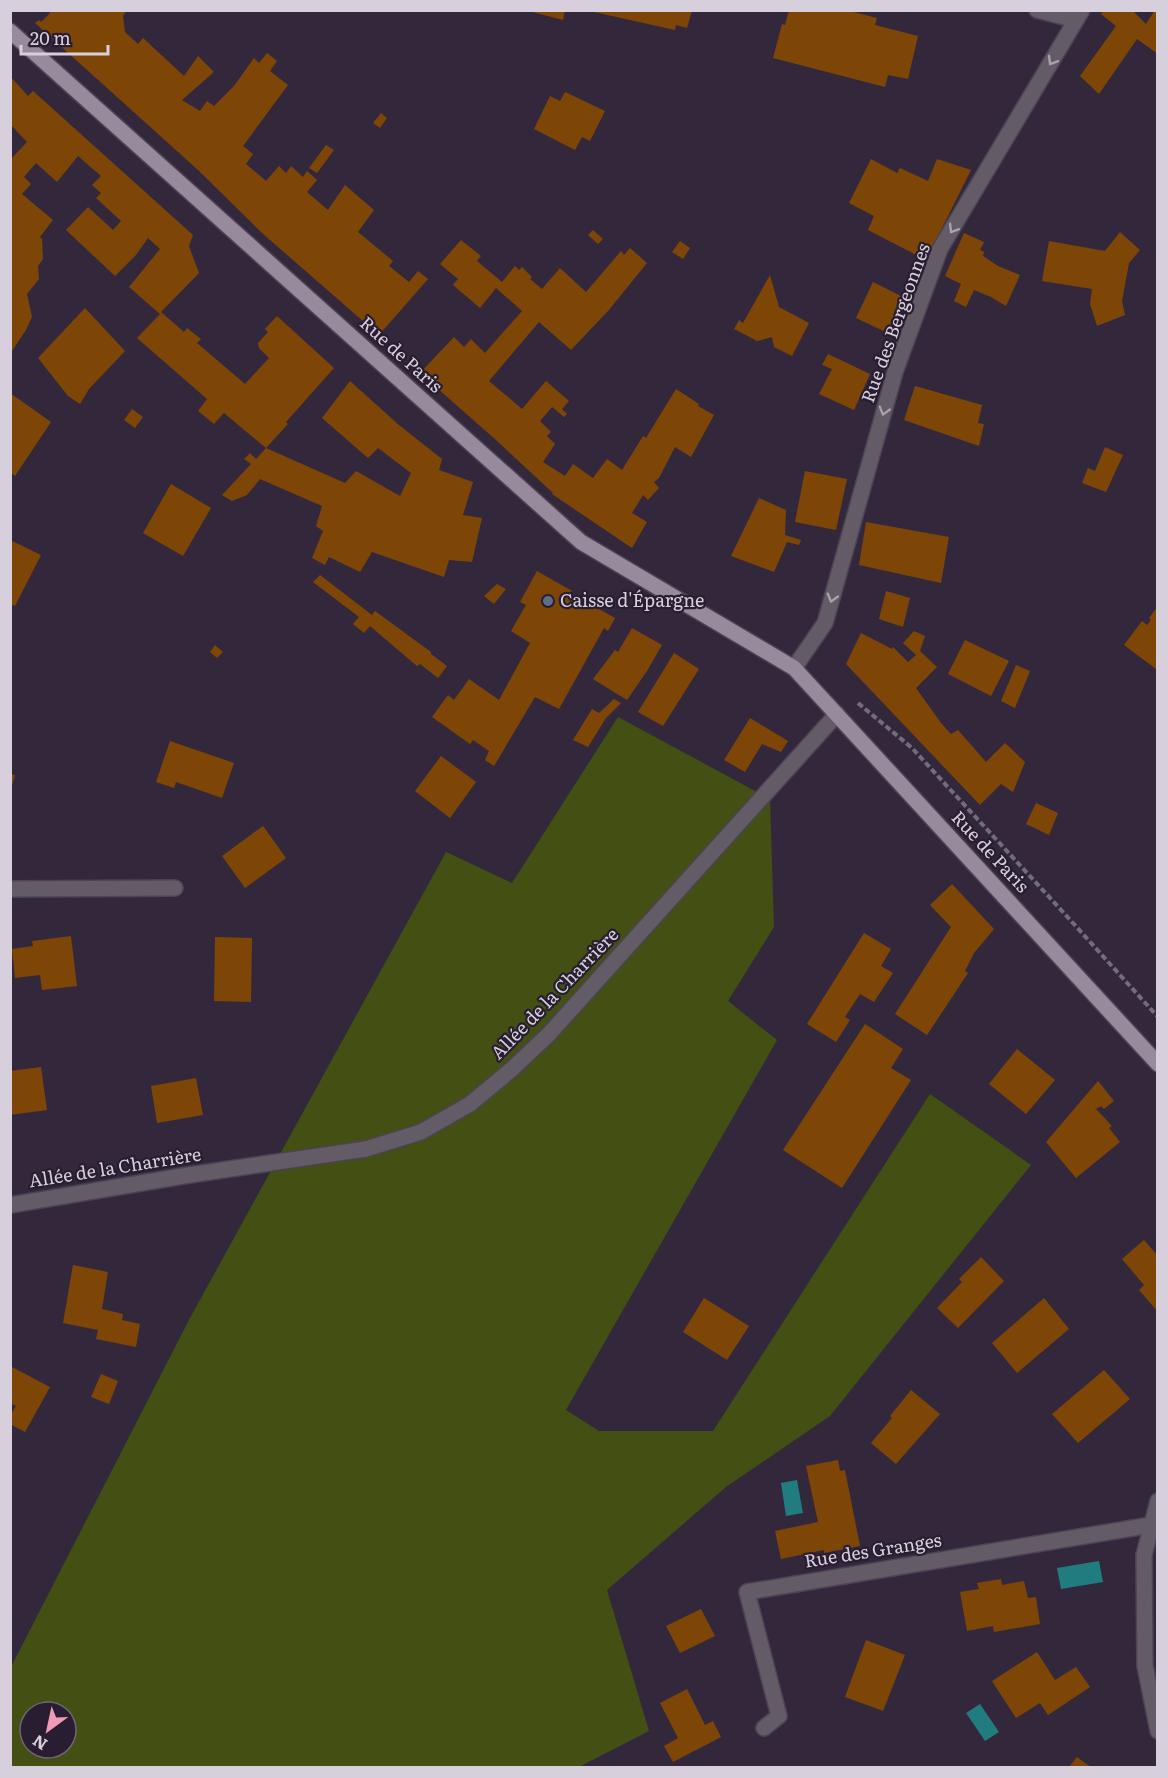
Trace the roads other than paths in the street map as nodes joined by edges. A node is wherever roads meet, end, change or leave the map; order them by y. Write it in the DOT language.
graph roads {
  1 [pos="1037,10"];
  2 [pos="1079,15"];
  3 [pos="10,32"];
  4 [pos="794,668"];
  5 [pos="837,714"];
  6 [pos="175,888"];
  7 [pos="10,889"];
  8 [pos="1158,1064"];
  9 [pos="10,1205"];
  10 [pos="1158,1501"];
  11 [pos="1151,1525"];
  12 [pos="764,1728"];
  13 [pos="1158,1731"];
  1 -- 2 [label="street"];
  2 -- 4 [label="street, Rue des Bergeonnes, one-way"];
  3 -- 4 [label="main road, Rue de Paris"];
  4 -- 5 [label="main road, Rue de Paris"];
  5 -- 8 [label="main road, Rue de Paris"];
  5 -- 9 [label="street, Allée de la Charrière"];
  6 -- 7 [label="street"];
  10 -- 11 [label="street"];
  11 -- 12 [label="street, Rue des Granges"];
  11 -- 13 [label="street"];
}
